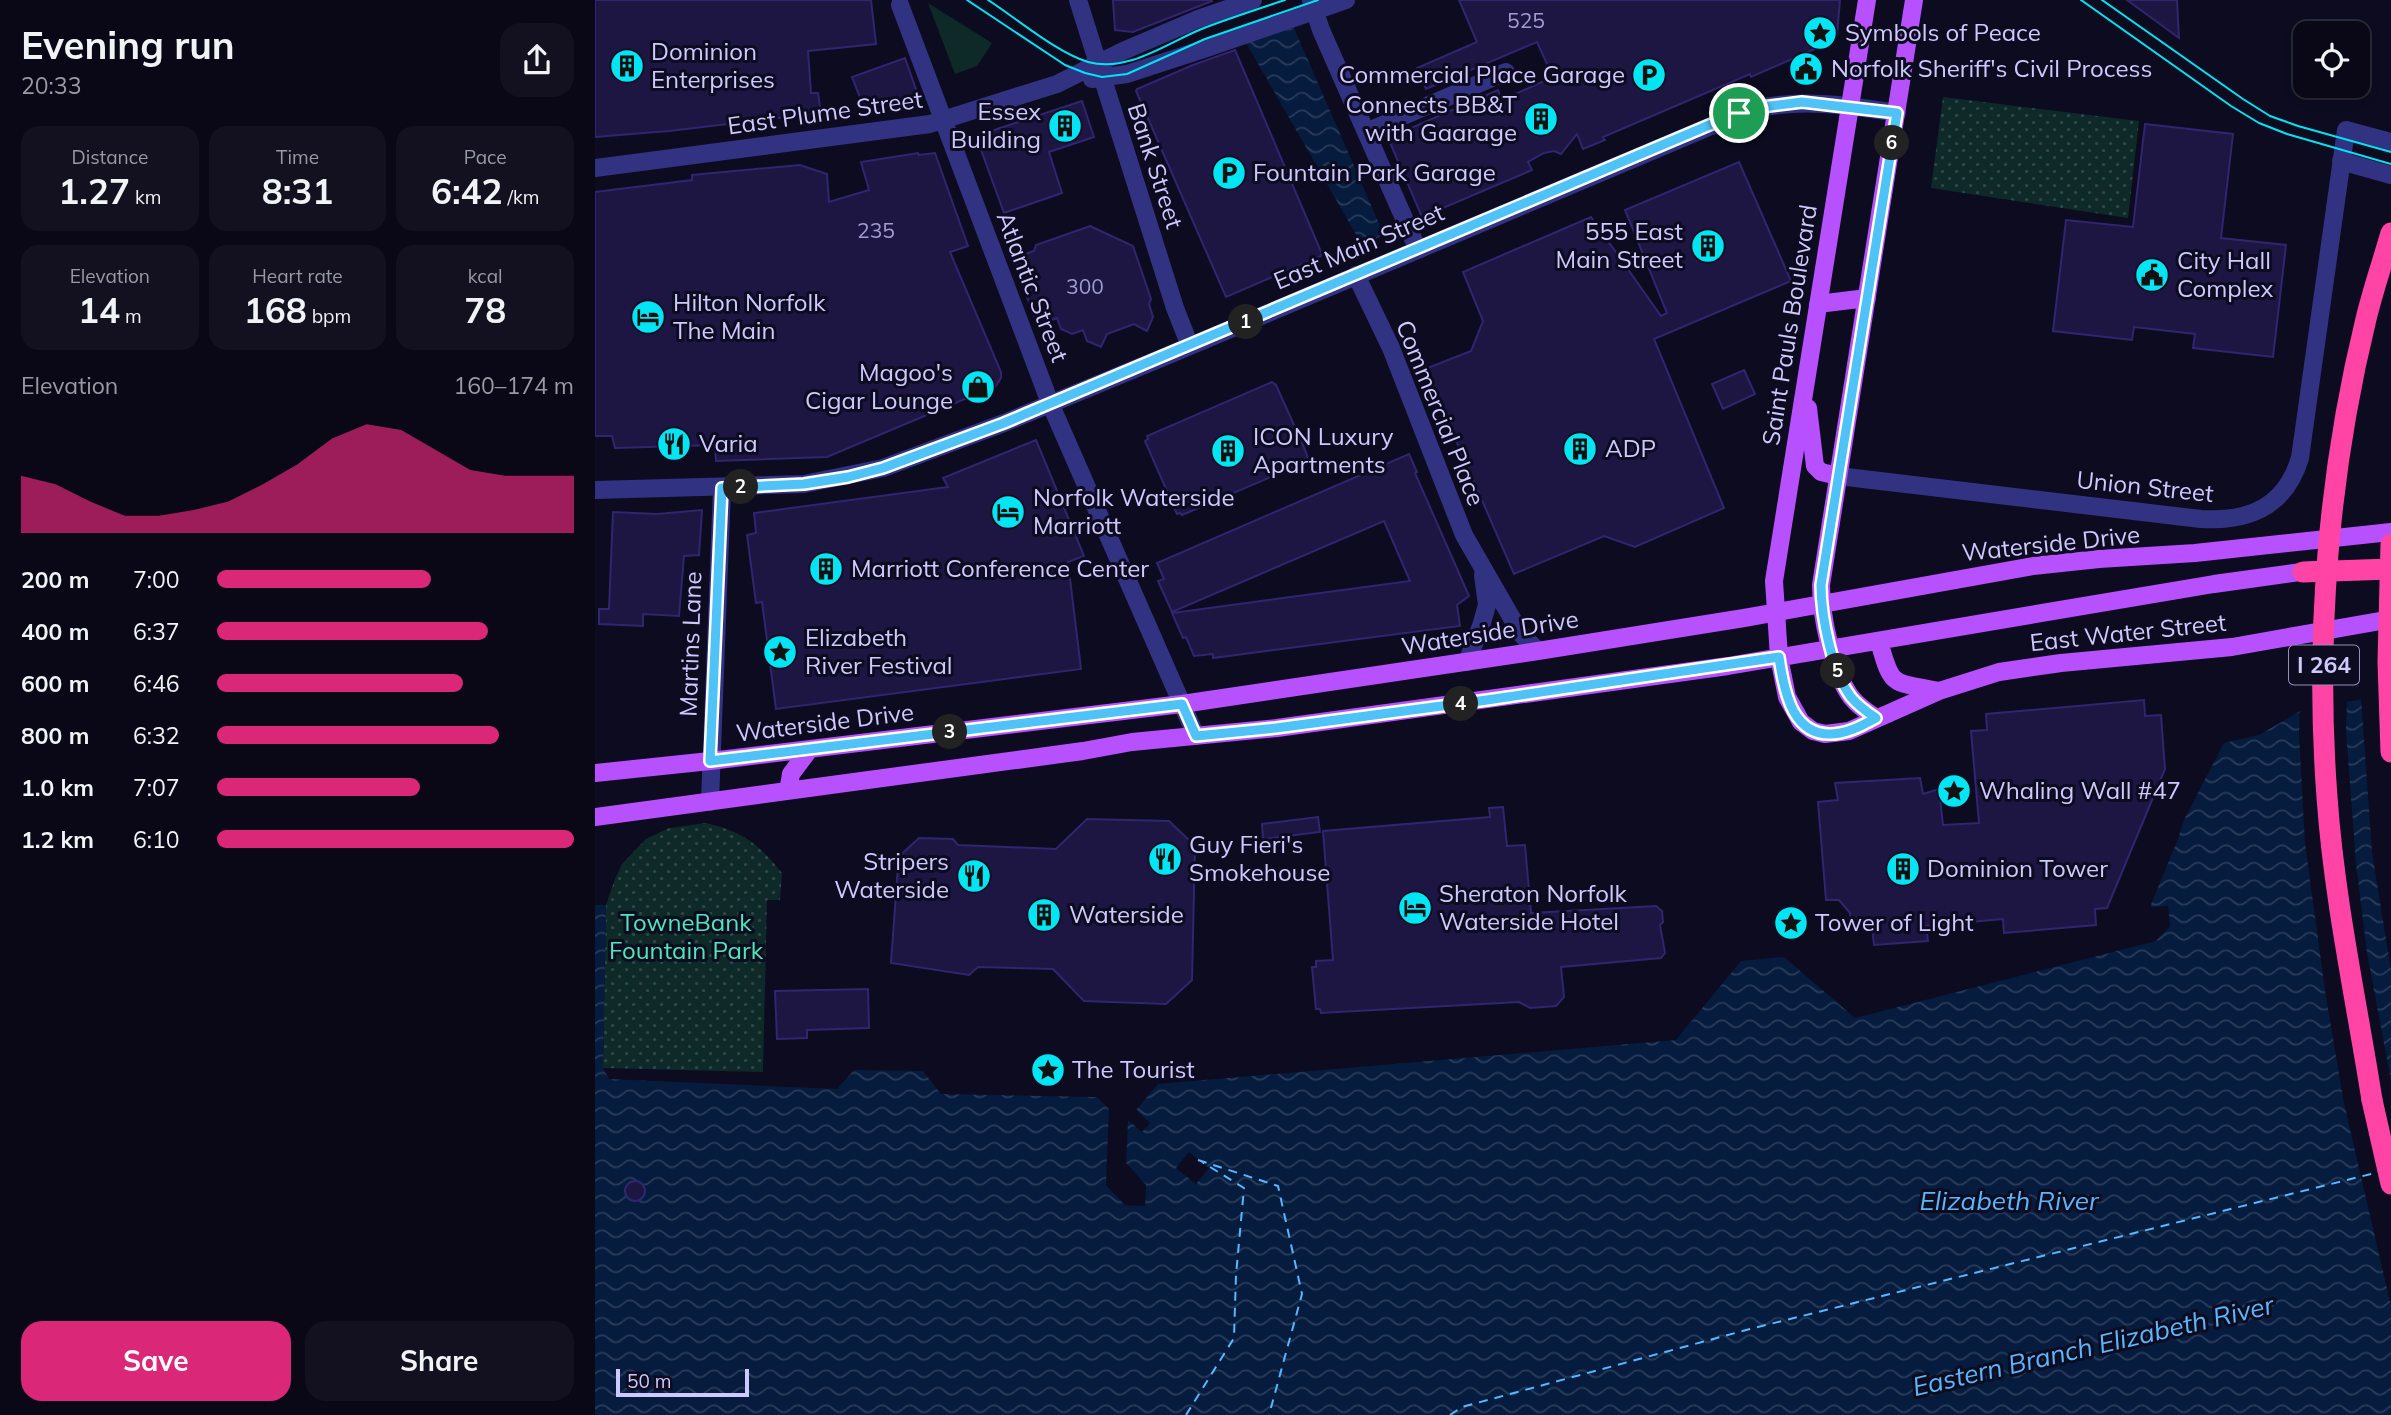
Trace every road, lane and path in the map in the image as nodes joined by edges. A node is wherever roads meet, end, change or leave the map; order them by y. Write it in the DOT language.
graph roads {
  1 [pos="1078,0"];
  2 [pos="1253,0"];
  3 [pos="1346,0"];
  4 [pos="1867,0"];
  5 [pos="1914,0"];
  6 [pos="900,5"];
  7 [pos="1313,6"];
  8 [pos="1100,70"];
  9 [pos="1506,72"];
  10 [pos="1851,106"];
  11 [pos="1897,113"];
  12 [pos="943,120"];
  13 [pos="1366,132"];
  14 [pos="2391,142"];
  15 [pos="2341,161"];
  16 [pos="595,168"];
  17 [pos="2391,174"];
  18 [pos="2391,233"];
  19 [pos="1418,250"];
  20 [pos="1356,275"];
  21 [pos="1867,298"];
  22 [pos="1818,304"];
  23 [pos="1190,346"];
  24 [pos="1805,380"];
  25 [pos="1050,403"];
  26 [pos="1837,476"];
  27 [pos="722,488"];
  28 [pos="595,490"];
  29 [pos="2391,532"];
  30 [pos="2391,544"];
  31 [pos="2391,558"];
  32 [pos="1482,568"];
  33 [pos="2391,569"];
  34 [pos="2303,572"];
  35 [pos="1822,602"];
  36 [pos="1774,612"];
  37 [pos="2391,619"];
  38 [pos="1879,641"];
  39 [pos="1832,649"];
  40 [pos="1538,651"];
  41 [pos="1779,657"];
  42 [pos="1467,662"];
  43 [pos="1896,681"];
  44 [pos="1939,691"];
  45 [pos="1182,704"];
  46 [pos="1902,707"];
  47 [pos="1876,718"];
  48 [pos="1196,736"];
  49 [pos="809,750"];
  50 [pos="2391,752"];
  51 [pos="710,761"];
  52 [pos="595,772"];
  53 [pos="788,791"];
  54 [pos="710,802"];
  55 [pos="595,817"];
  56 [pos="2391,1184"];
  1 -- 8 [label="street, Bank Street"];
  2 -- 8 [label="street, East Plume Street"];
  3 -- 7 [label="street, East Plume Street"];
  4 -- 10 [label="main road, Saint Pauls Boulevard"];
  5 -- 11 [label="main road"];
  6 -- 12 [label="street, Atlantic Street"];
  7 -- 8 [label="street, East Plume Street"];
  7 -- 13 [label="street"];
  8 -- 12 [label="street, East Plume Street"];
  8 -- 23 [label="street, Bank Street"];
  9 -- 13 [label="street"];
  10 -- 11 [label="street, East Main Street"];
  10 -- 19 [label="street, East Main Street"];
  10 -- 22 [label="main road, Saint Pauls Boulevard"];
  11 -- 21 [label="main road"];
  12 -- 16 [label="street, East Plume Street"];
  12 -- 25 [label="street, Atlantic Street"];
  13 -- 19 [label="street"];
  14 -- 15 [label="street, Union Street"];
  15 -- 17 [label="street"];
  15 -- 26 [label="street, Union Street"];
  18 -- 56 [label="highway, I 264, bridge"];
  19 -- 20 [label="street, East Main Street"];
  20 -- 23 [label="street, East Main Street"];
  20 -- 32 [label="street, Commercial Place"];
  21 -- 22 [label="main road"];
  21 -- 26 [label="main road"];
  22 -- 24 [label="main road, Saint Pauls Boulevard"];
  23 -- 25 [label="street, East Main Street"];
  24 -- 26 [label="main road"];
  24 -- 36 [label="main road, Saint Pauls Boulevard"];
  25 -- 27 [label="street, East Main Street"];
  25 -- 45 [label="street, Atlantic Street"];
  26 -- 35 [label="main road"];
  27 -- 28 [label="street, East Main Street"];
  27 -- 51 [label="street, Martins Lane"];
  29 -- 35 [label="main road, Waterside Drive"];
  30 -- 50 [label="highway, bridge"];
  31 -- 34 [label="main road"];
  32 -- 40 [label="street, Commercial Place"];
  32 -- 42 [label="street, Commercial Place"];
  33 -- 34 [label="highway"];
  34 -- 38 [label="main road"];
  35 -- 36 [label="main road, Waterside Drive"];
  35 -- 39 [label="main road"];
  36 -- 40 [label="main road, Waterside Drive"];
  36 -- 41 [label="main road, Saint Pauls Boulevard"];
  37 -- 44 [label="main road, East Water Street"];
  38 -- 39 [label="main road"];
  38 -- 43 [label="main road"];
  39 -- 41 [label="main road"];
  39 -- 47 [label="main road"];
  40 -- 42 [label="main road, Waterside Drive"];
  41 -- 47 [label="main road, East Water Street"];
  41 -- 48 [label="main road"];
  42 -- 45 [label="main road, Waterside Drive"];
  43 -- 44 [label="main road"];
  43 -- 46 [label="main road"];
  44 -- 46 [label="main road, East Water Street"];
  45 -- 48 [label="street, Atlantic Street"];
  45 -- 49 [label="main road, Waterside Drive"];
  46 -- 47 [label="main road, East Water Street"];
  48 -- 53 [label="main road"];
  49 -- 51 [label="main road, Waterside Drive"];
  49 -- 53 [label="main road"];
  51 -- 52 [label="main road, Waterside Drive"];
  51 -- 54 [label="street, Martins Lane"];
  53 -- 54 [label="main road"];
  54 -- 55 [label="main road"];
}
